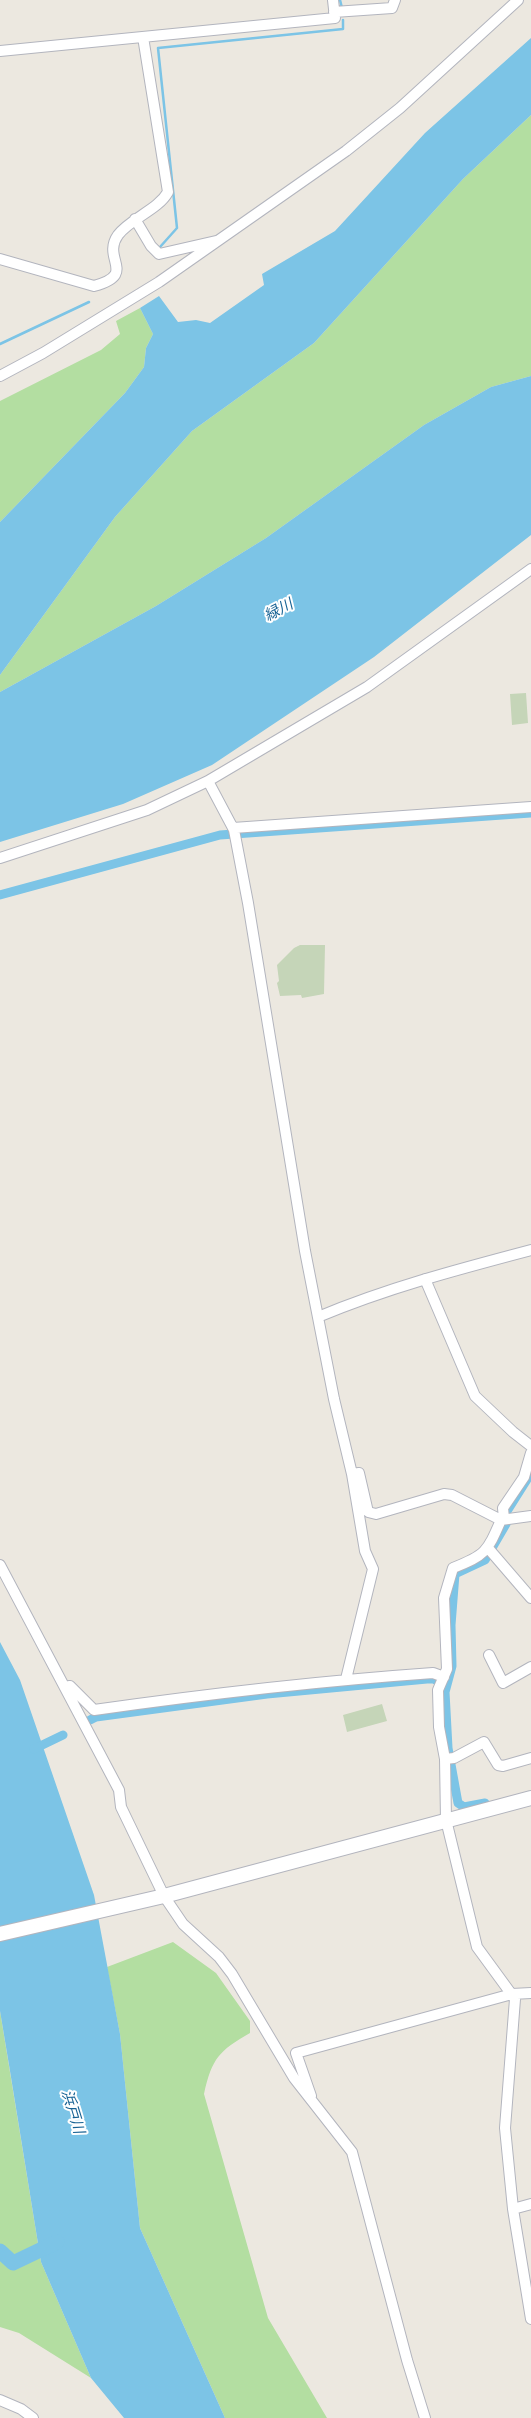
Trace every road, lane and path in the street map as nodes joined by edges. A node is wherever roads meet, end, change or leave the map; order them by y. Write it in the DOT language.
graph roads {
  1 [pos="333,0"];
  2 [pos="394,0"];
  3 [pos="518,0"];
  4 [pos="334,12"];
  5 [pos="142,37"];
  6 [pos="0,51"];
  7 [pos="135,219"];
  8 [pos="224,239"];
  9 [pos="0,259"];
  10 [pos="0,376"];
  11 [pos="531,569"];
  12 [pos="208,781"];
  13 [pos="531,807"];
  14 [pos="234,832"];
  15 [pos="0,858"];
  16 [pos="531,1250"];
  17 [pos="424,1279"];
  18 [pos="318,1317"];
  19 [pos="531,1446"];
  20 [pos="531,1453"];
  21 [pos="352,1474"];
  22 [pos="531,1516"];
  23 [pos="503,1520"];
  24 [pos="491,1550"];
  25 [pos="0,1565"];
  26 [pos="531,1598"];
  27 [pos="494,1658"];
  28 [pos="531,1667"];
  29 [pos="346,1679"];
  30 [pos="442,1681"];
  31 [pos="64,1687"];
  32 [pos="531,1758"];
  33 [pos="449,1759"];
  34 [pos="531,1798"];
  35 [pos="446,1820"];
  36 [pos="159,1897"];
  37 [pos="0,1934"];
  38 [pos="531,1992"];
  39 [pos="512,1994"];
  40 [pos="314,2104"];
  41 [pos="531,2204"];
  42 [pos="513,2209"];
  43 [pos="531,2318"];
  44 [pos="0,2400"];
  45 [pos="33,2418"];
  46 [pos="425,2418"];
  1 -- 4 [label="street"];
  2 -- 4 [label="street"];
  3 -- 8 [label="street"];
  4 -- 5 [label="street"];
  5 -- 6 [label="street"];
  5 -- 7 [label="street"];
  7 -- 8 [label="street"];
  7 -- 9 [label="street"];
  8 -- 10 [label="street"];
  11 -- 12 [label="street"];
  12 -- 14 [label="street"];
  12 -- 15 [label="street"];
  13 -- 14 [label="street"];
  14 -- 18 [label="street"];
  16 -- 17 [label="street"];
  17 -- 18 [label="street"];
  17 -- 19 [label="street"];
  18 -- 21 [label="street"];
  20 -- 23 [label="street"];
  21 -- 23 [label="street"];
  21 -- 29 [label="street"];
  22 -- 23 [label="street"];
  23 -- 24 [label="street"];
  24 -- 26 [label="street"];
  24 -- 30 [label="street"];
  25 -- 31 [label="street"];
  27 -- 28 [label="street"];
  29 -- 30 [label="street"];
  29 -- 31 [label="street"];
  30 -- 33 [label="street"];
  31 -- 36 [label="street"];
  32 -- 33 [label="street"];
  33 -- 35 [label="street"];
  34 -- 35 [label="street"];
  35 -- 36 [label="street"];
  35 -- 39 [label="street"];
  36 -- 37 [label="street"];
  36 -- 40 [label="street"];
  38 -- 39 [label="street"];
  39 -- 40 [label="street"];
  39 -- 42 [label="street"];
  40 -- 46 [label="street"];
  41 -- 42 [label="street"];
  42 -- 43 [label="street"];
  44 -- 45 [label="street"];
}
